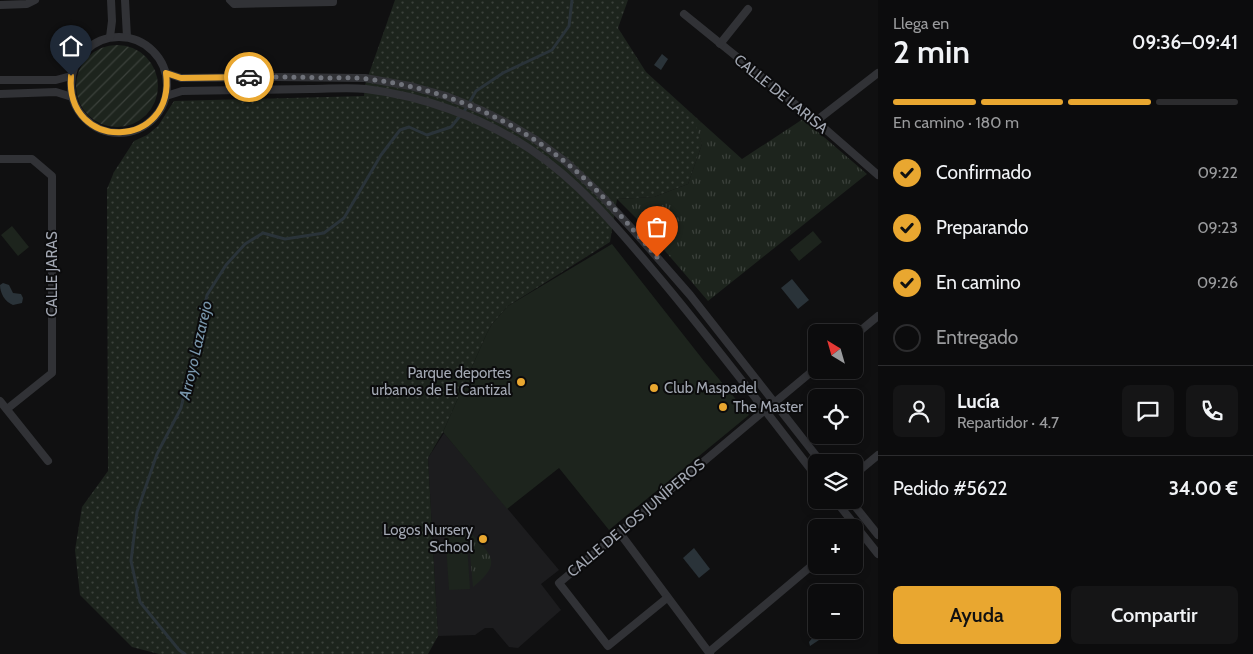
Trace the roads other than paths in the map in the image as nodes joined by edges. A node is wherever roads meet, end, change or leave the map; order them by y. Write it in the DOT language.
graph roads {
  1 [pos="34,0"];
  2 [pos="111,0"];
  3 [pos="125,0"];
  4 [pos="230,0"];
  5 [pos="334,0"];
  6 [pos="0,5"];
  7 [pos="748,9"];
  8 [pos="684,14"];
  9 [pos="110,37"];
  10 [pos="127,37"];
  11 [pos="720,44"];
  12 [pos="166,73"];
  13 [pos="878,73"];
  14 [pos="71,76"];
  15 [pos="0,80"];
  16 [pos="0,94"];
  17 [pos="166,96"];
  18 [pos="72,97"];
  19 [pos="816,122"];
  20 [pos="0,158"];
  21 [pos="878,175"];
  22 [pos="878,316"];
  23 [pos="863,328"];
  24 [pos="808,375"];
  25 [pos="0,401"];
  26 [pos="774,403"];
  27 [pos="7,409"];
  28 [pos="765,410"];
  29 [pos="815,454"];
  30 [pos="878,455"];
  31 [pos="48,461"];
  32 [pos="808,466"];
  33 [pos="863,468"];
  34 [pos="857,509"];
  35 [pos="619,532"];
  36 [pos="878,535"];
  37 [pos="863,538"];
  38 [pos="878,554"];
  39 [pos="808,569"];
  40 [pos="668,598"];
  41 [pos="710,653"];
  1 -- 6 [label="street"];
  2 -- 9 [label="street"];
  3 -- 10 [label="street"];
  4 -- 5 [label="street"];
  7 -- 11 [label="street"];
  8 -- 11 [label="street, CALLE DE LARISA"];
  9 -- 10 [label="street"];
  9 -- 14 [label="street"];
  10 -- 12 [label="street"];
  11 -- 19 [label="street, CALLE DE LARISA"];
  12 -- 17 [label="street"];
  12 -- 26 [label="street"];
  13 -- 19 [label="street"];
  14 -- 15 [label="street"];
  14 -- 18 [label="street"];
  16 -- 18 [label="street"];
  17 -- 18 [label="street"];
  17 -- 28 [label="street"];
  19 -- 21 [label="street, CALLE DE LARISA"];
  20 -- 27 [label="street, CALLE JARAS"];
  22 -- 23 [label="street"];
  24 -- 26 [label="street"];
  25 -- 27 [label="street"];
  26 -- 29 [label="street"];
  27 -- 31 [label="street"];
  28 -- 32 [label="street"];
  28 -- 35 [label="street, CALLE DE LOS JUNÍPEROS"];
  30 -- 33 [label="street"];
  34 -- 36 [label="street"];
  35 -- 40 [label="street"];
  35 -- 40 [label="street, CALLE DE LOS JUNÍPEROS"];
  37 -- 38 [label="street"];
  39 -- 41 [label="street"];
  40 -- 41 [label="street"];
}
